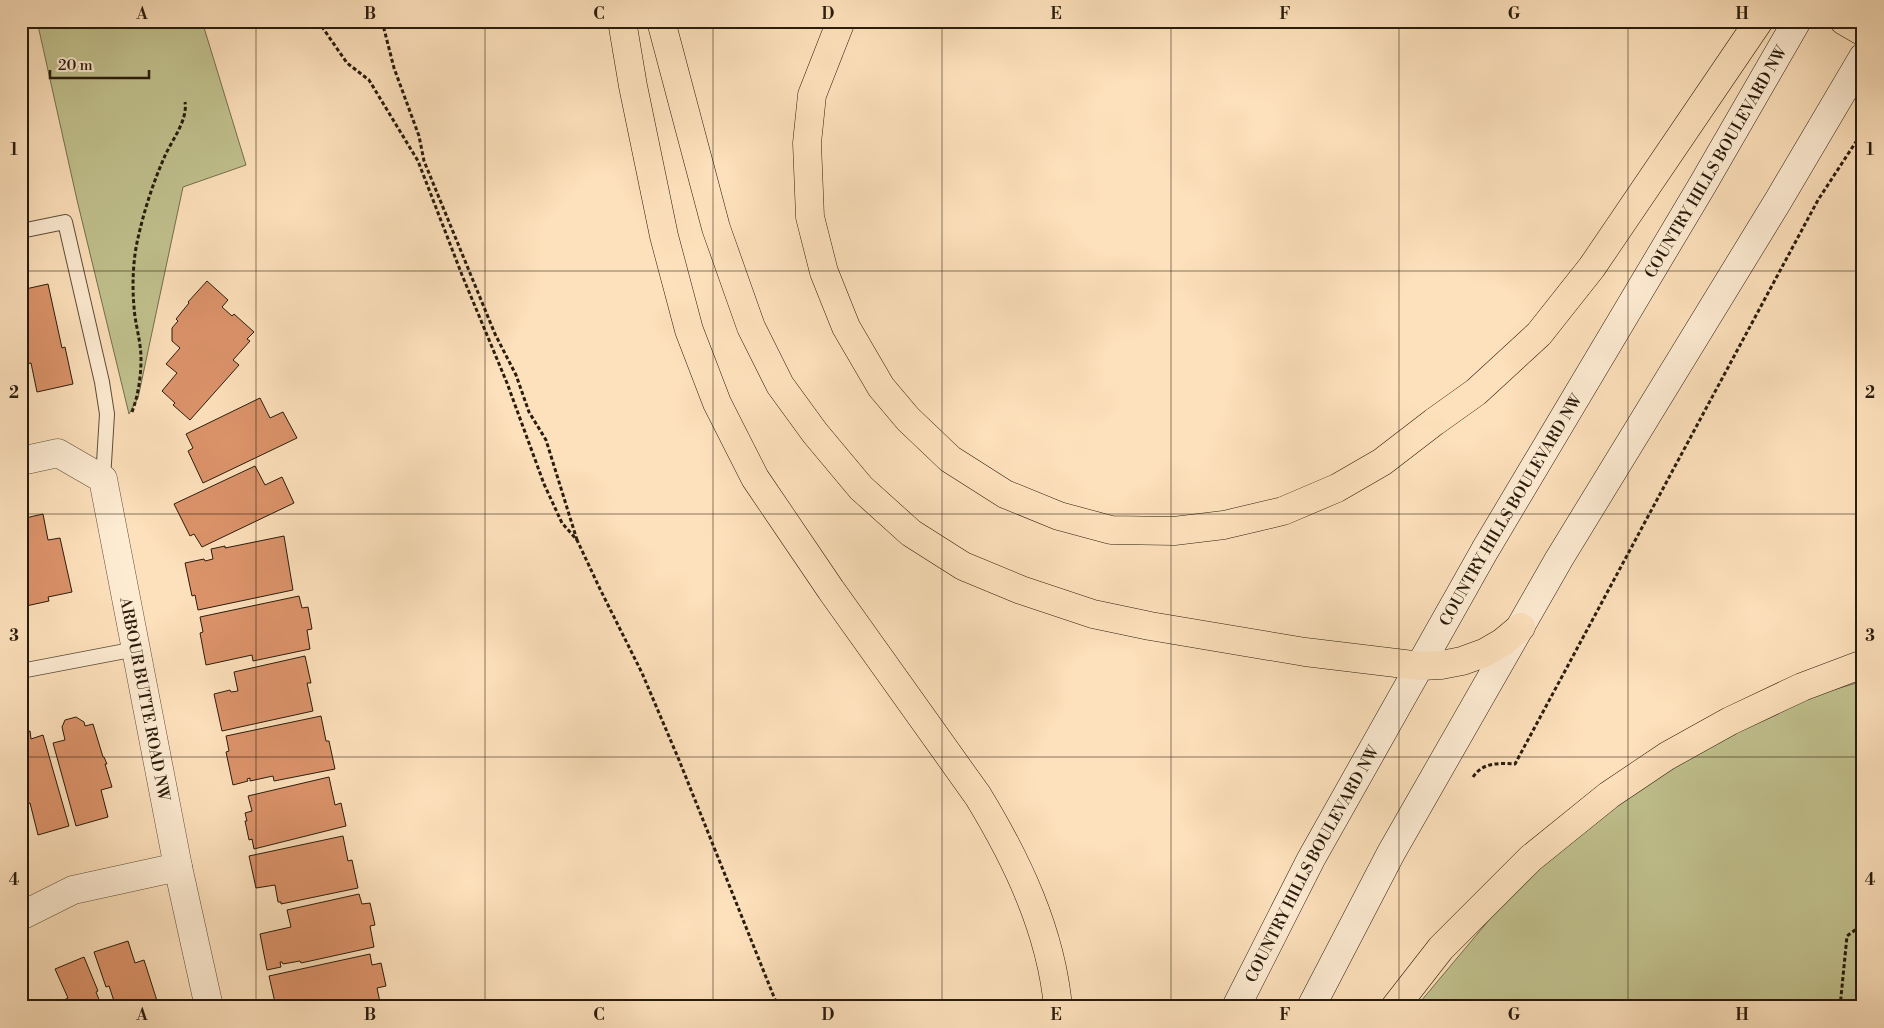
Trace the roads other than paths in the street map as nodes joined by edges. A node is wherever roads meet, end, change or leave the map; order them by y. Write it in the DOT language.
graph roads {
  1 [pos="622,21"];
  2 [pos="661,21"];
  3 [pos="841,21"];
  4 [pos="1759,21"];
  5 [pos="1797,21"];
  6 [pos="1863,57"];
  7 [pos="21,231"];
  8 [pos="21,461"];
  9 [pos="103,479"];
  10 [pos="1521,627"];
  11 [pos="136,649"];
  12 [pos="1863,664"];
  13 [pos="1421,666"];
  14 [pos="21,671"];
  15 [pos="178,867"];
  16 [pos="21,916"];
  17 [pos="209,1007"];
  18 [pos="1058,1007"];
  19 [pos="1236,1007"];
  20 [pos="1311,1007"];
  21 [pos="1395,1007"];
  1 -- 18 [label="highway"];
  2 -- 13 [label="highway"];
  3 -- 4 [label="highway"];
  5 -- 13 [label="main road, COUNTRY HILLS BOULEVARD NW"];
  6 -- 10 [label="main road"];
  7 -- 9 [label="lane"];
  8 -- 9 [label="main road"];
  9 -- 11 [label="main road, ARBOUR BUTTE ROAD NW"];
  10 -- 13 [label="highway"];
  10 -- 20 [label="main road"];
  11 -- 14 [label="lane"];
  11 -- 15 [label="main road, ARBOUR BUTTE ROAD NW"];
  12 -- 21 [label="highway"];
  13 -- 19 [label="main road, COUNTRY HILLS BOULEVARD NW"];
  15 -- 16 [label="main road"];
  15 -- 17 [label="main road, ARBOUR BUTTE ROAD NW"];
}
